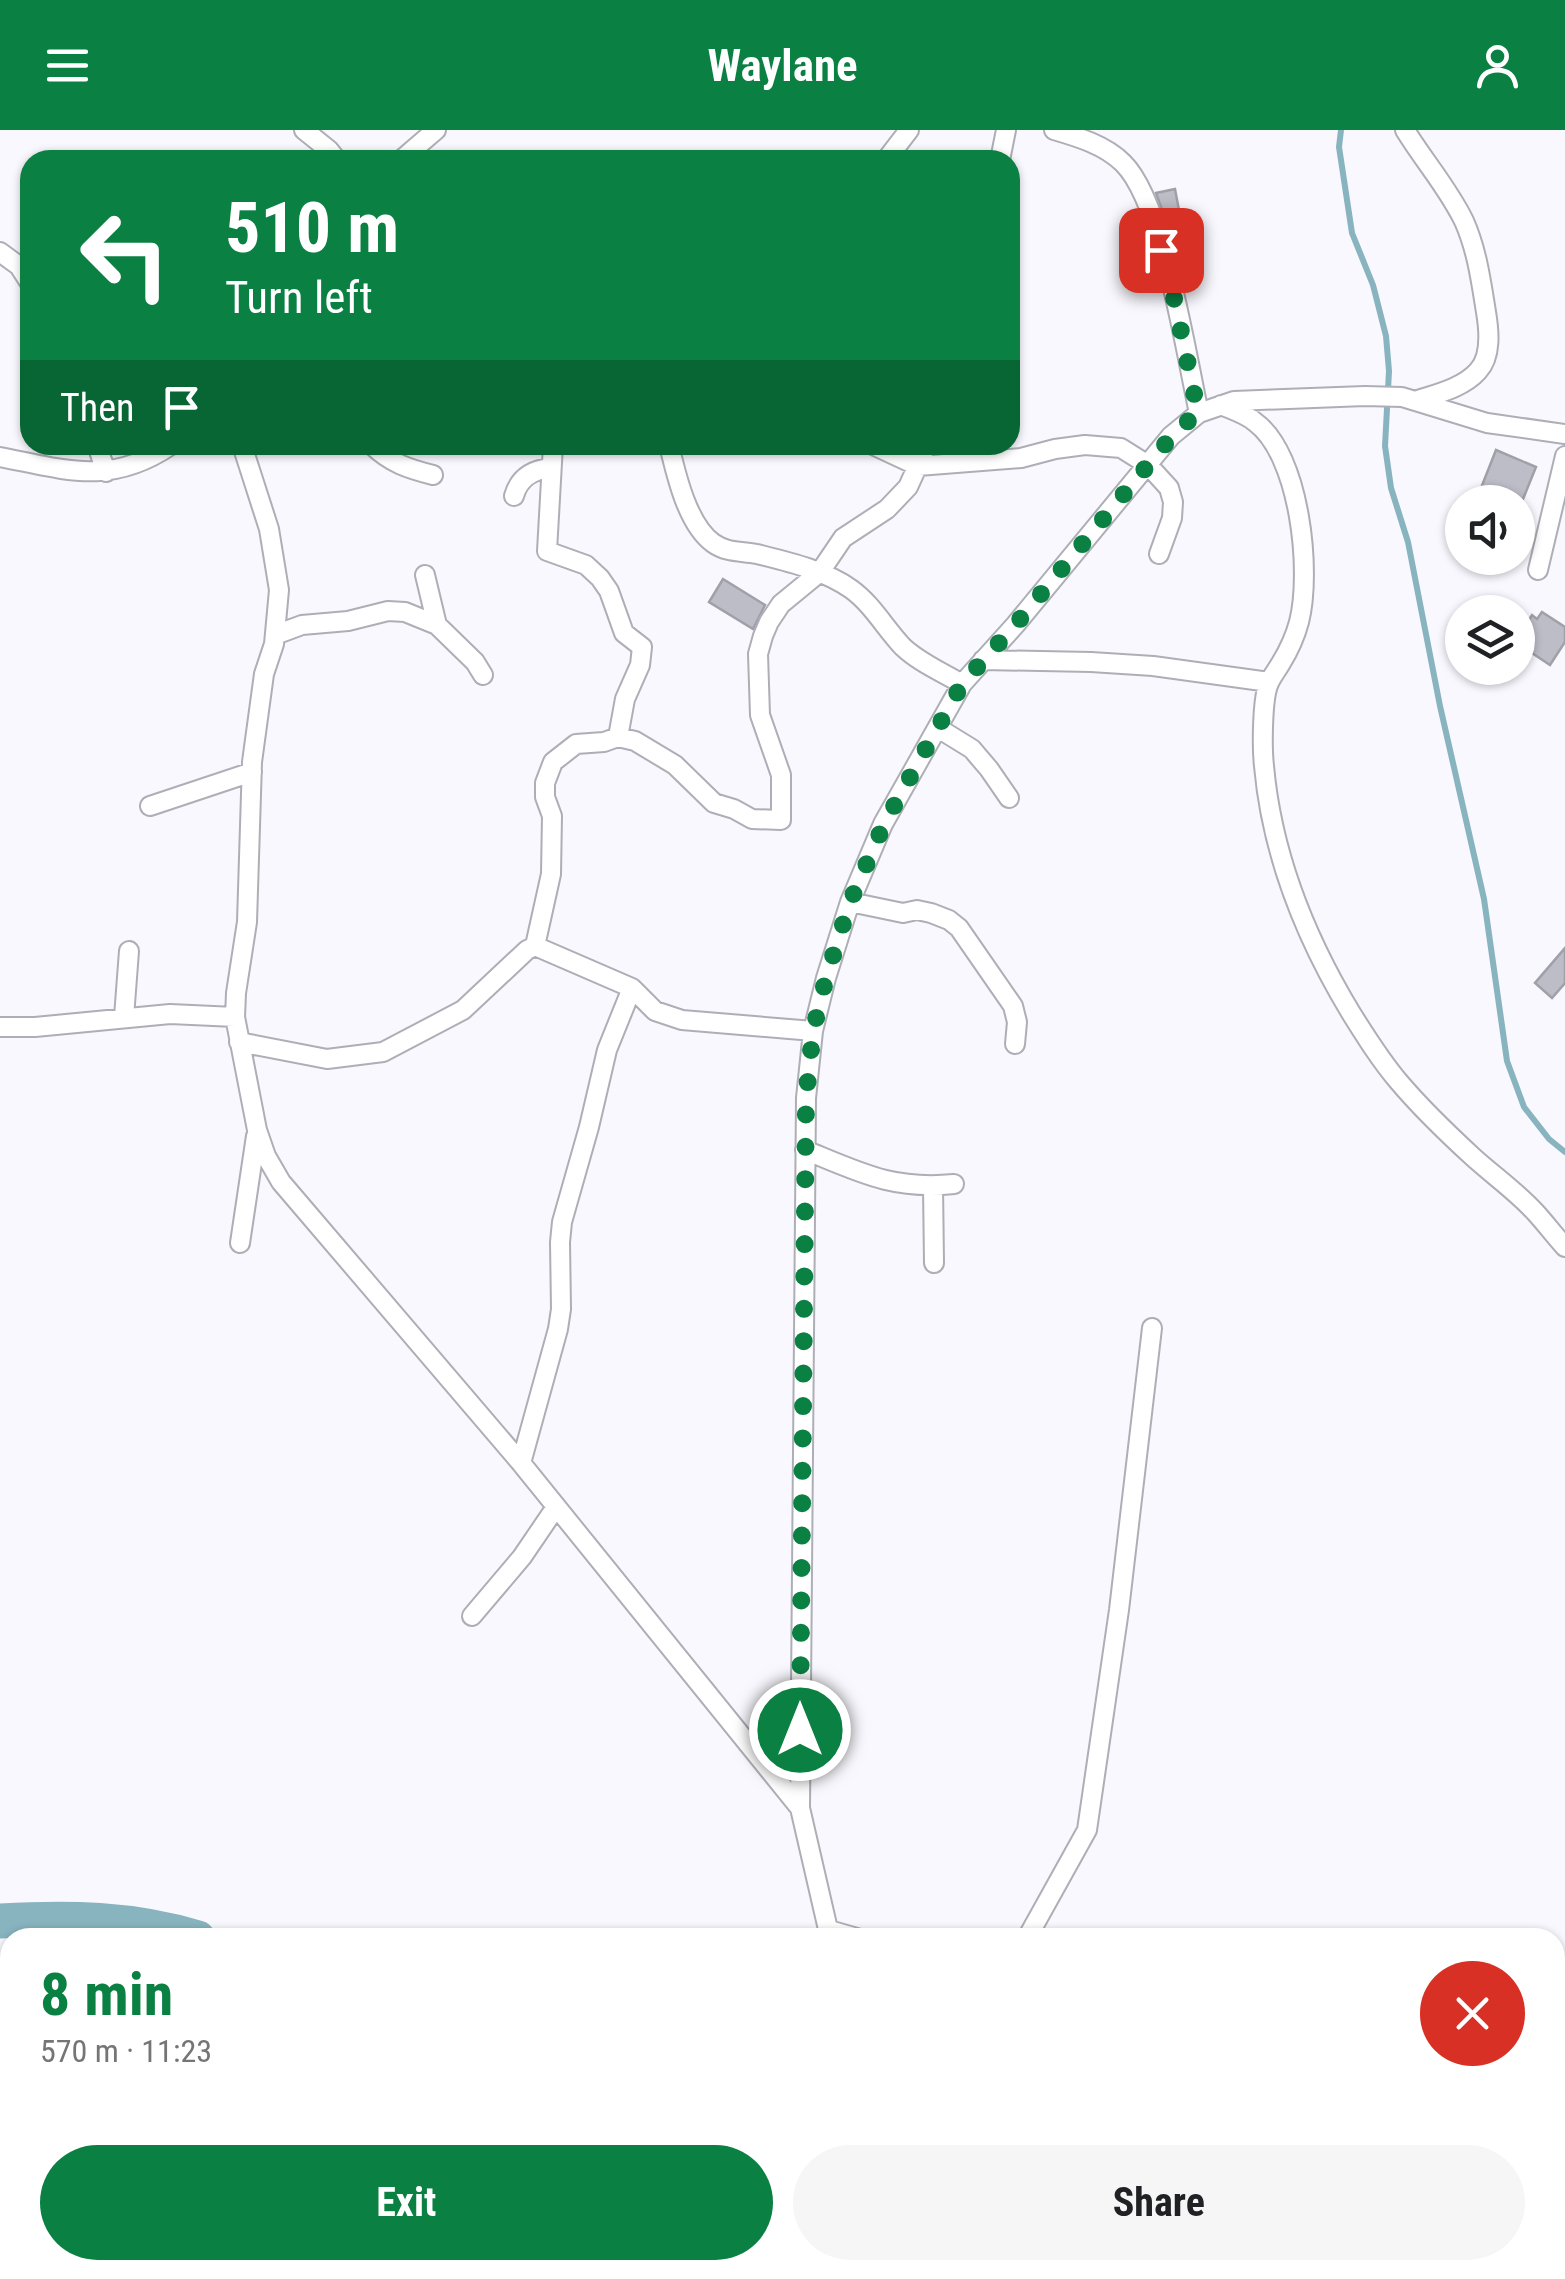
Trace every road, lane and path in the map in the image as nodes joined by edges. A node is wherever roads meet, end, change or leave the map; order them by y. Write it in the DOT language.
graph roads {
  1 [pos="304,130"];
  2 [pos="436,130"];
  3 [pos="909,130"];
  4 [pos="1054,130"];
  5 [pos="1405,130"];
  6 [pos="326,150"];
  7 [pos="413,150"];
  8 [pos="894,150"];
  9 [pos="0,252"];
  10 [pos="20,268"];
  11 [pos="1408,399"];
  12 [pos="1221,405"];
  13 [pos="1198,412"];
  14 [pos="1565,434"];
  15 [pos="100,455"];
  16 [pos="157,455"];
  17 [pos="245,455"];
  18 [pos="382,455"];
  19 [pos="552,455"];
  20 [pos="672,455"];
  21 [pos="894,455"];
  22 [pos="923,455"];
  23 [pos="1565,456"];
  24 [pos="0,457"];
  25 [pos="1148,465"];
  26 [pos="918,466"];
  27 [pos="550,468"];
  28 [pos="106,472"];
  29 [pos="433,476"];
  30 [pos="514,496"];
  31 [pos="1159,554"];
  32 [pos="1538,570"];
  33 [pos="820,572"];
  34 [pos="425,576"];
  35 [pos="436,624"];
  36 [pos="275,635"];
  37 [pos="983,660"];
  38 [pos="483,674"];
  39 [pos="1269,682"];
  40 [pos="962,684"];
  41 [pos="938,728"];
  42 [pos="618,737"];
  43 [pos="252,772"];
  44 [pos="1009,798"];
  45 [pos="150,806"];
  46 [pos="850,902"];
  47 [pos="535,946"];
  48 [pos="129,951"];
  49 [pos="632,988"];
  50 [pos="124,1017"];
  51 [pos="235,1017"];
  52 [pos="0,1028"];
  53 [pos="813,1031"];
  54 [pos="240,1042"];
  55 [pos="1015,1044"];
  56 [pos="257,1130"];
  57 [pos="806,1150"];
  58 [pos="954,1184"];
  59 [pos="933,1186"];
  60 [pos="240,1243"];
  61 [pos="1565,1248"];
  62 [pos="934,1263"];
  63 [pos="1152,1328"];
  64 [pos="522,1463"];
  65 [pos="556,1507"];
  66 [pos="472,1616"];
  67 [pos="800,1808"];
  68 [pos="828,1928"];
  69 [pos="1033,1928"];
  1 -- 6 [label="street"];
  2 -- 7 [label="street"];
  3 -- 8 [label="street"];
  4 -- 13 [label="street"];
  5 -- 11 [label="street"];
  9 -- 10 [label="street"];
  11 -- 12 [label="street"];
  11 -- 14 [label="street"];
  12 -- 13 [label="street"];
  12 -- 39 [label="street"];
  13 -- 25 [label="street"];
  15 -- 28 [label="street"];
  16 -- 28 [label="street"];
  17 -- 36 [label="street"];
  18 -- 29 [label="street"];
  19 -- 27 [label="street"];
  20 -- 33 [label="street"];
  21 -- 26 [label="street"];
  22 -- 26 [label="street"];
  23 -- 32 [label="street"];
  24 -- 28 [label="street"];
  25 -- 26 [label="street"];
  25 -- 31 [label="street"];
  25 -- 37 [label="street"];
  26 -- 33 [label="street"];
  27 -- 30 [label="street"];
  27 -- 42 [label="street"];
  33 -- 40 [label="street"];
  33 -- 42 [label="street"];
  34 -- 35 [label="street"];
  35 -- 36 [label="street"];
  35 -- 38 [label="street"];
  36 -- 43 [label="street"];
  37 -- 39 [label="street"];
  37 -- 40 [label="street"];
  39 -- 61 [label="street"];
  40 -- 41 [label="street"];
  41 -- 44 [label="street"];
  41 -- 46 [label="street"];
  42 -- 47 [label="street"];
  43 -- 45 [label="street"];
  43 -- 51 [label="street"];
  46 -- 53 [label="street"];
  46 -- 55 [label="street"];
  47 -- 49 [label="street"];
  47 -- 54 [label="street"];
  48 -- 50 [label="street"];
  49 -- 53 [label="street"];
  49 -- 64 [label="street"];
  50 -- 51 [label="street"];
  50 -- 52 [label="street"];
  51 -- 54 [label="street"];
  53 -- 57 [label="street"];
  54 -- 56 [label="street"];
  56 -- 60 [label="street"];
  56 -- 64 [label="street"];
  57 -- 59 [label="street"];
  57 -- 67 [label="street"];
  58 -- 59 [label="street"];
  59 -- 62 [label="street"];
  63 -- 69 [label="street"];
  64 -- 65 [label="street"];
  65 -- 66 [label="street"];
  65 -- 67 [label="street"];
  67 -- 68 [label="street"];
}
